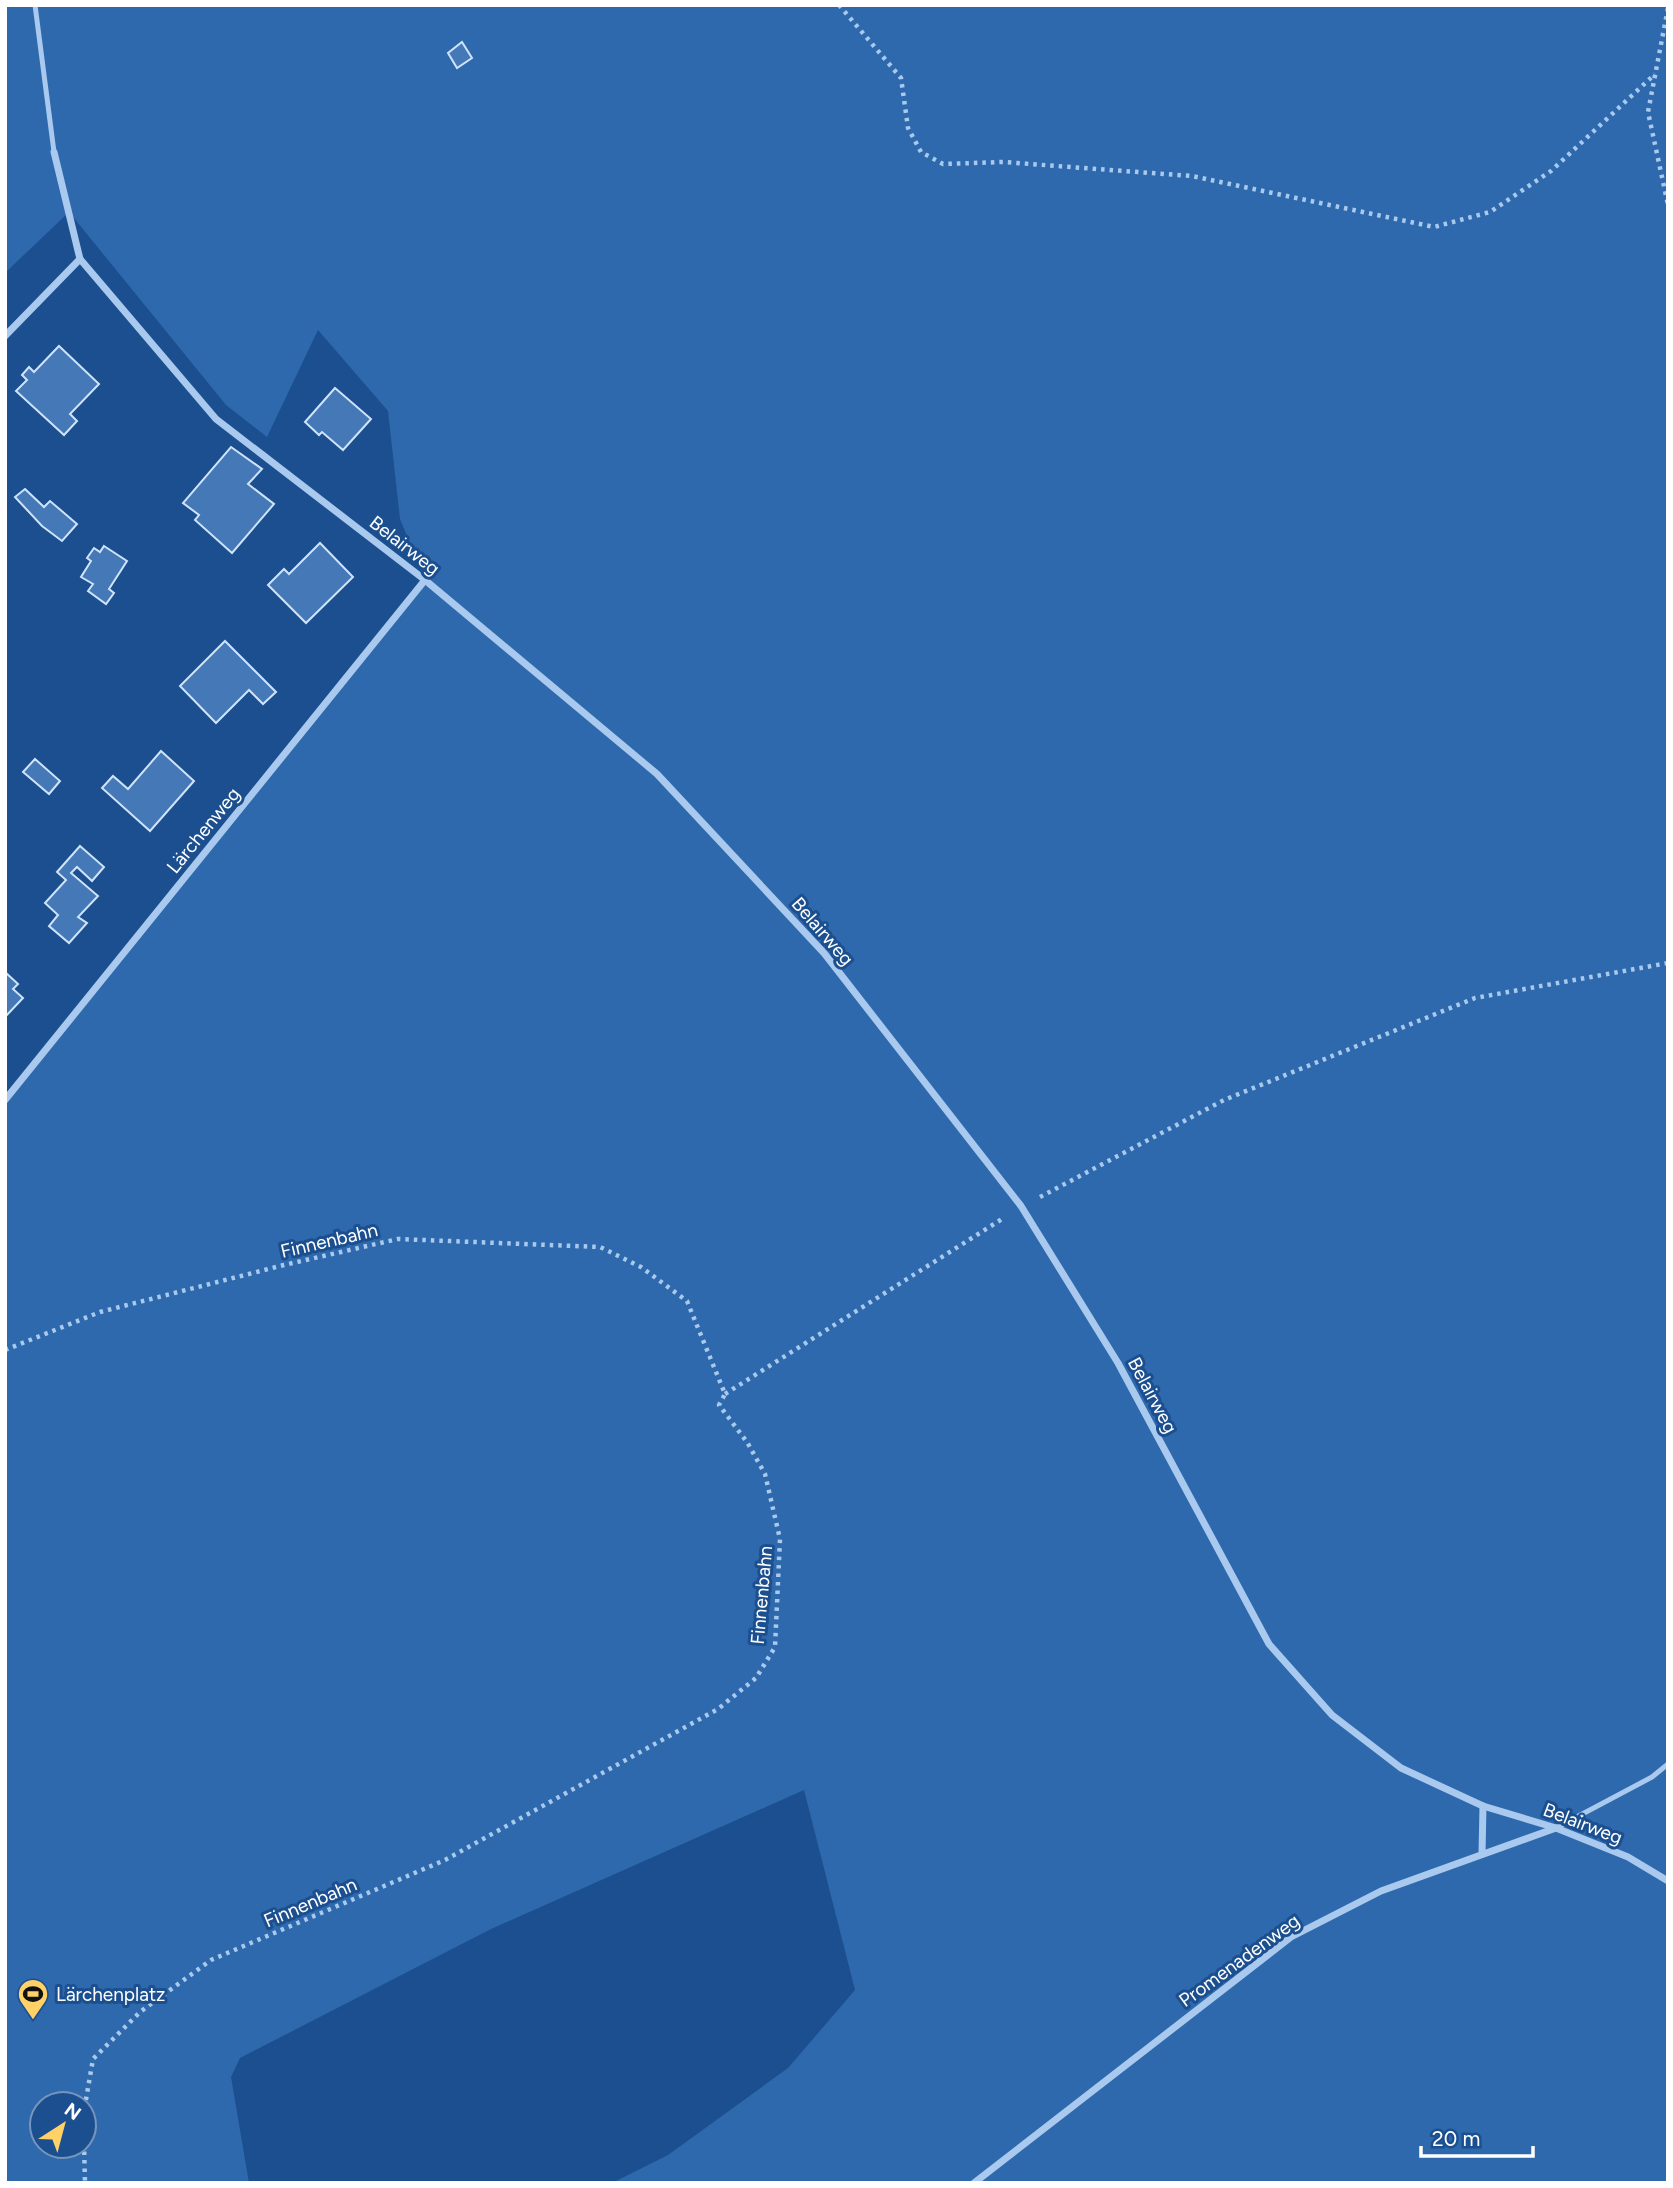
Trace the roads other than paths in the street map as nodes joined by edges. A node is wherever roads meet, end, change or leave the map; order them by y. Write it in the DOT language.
graph roads {
  1 [pos="35,5"];
  2 [pos="54,152"];
  3 [pos="80,259"];
  4 [pos="5,336"];
  5 [pos="425,580"];
  6 [pos="5,1100"];
  7 [pos="1668,1764"];
  8 [pos="1483,1806"];
  9 [pos="1556,1828"];
  10 [pos="1482,1854"];
  11 [pos="1668,1881"];
  12 [pos="974,2183"];
  1 -- 2 [label="lane"];
  2 -- 3 [label="street, Belairweg"];
  3 -- 4 [label="street"];
  3 -- 5 [label="street, Belairweg"];
  5 -- 6 [label="street, Lärchenweg"];
  5 -- 8 [label="street, Belairweg"];
  7 -- 9 [label="lane, Promenadenweg"];
  8 -- 9 [label="street, Belairweg"];
  8 -- 10 [label="street"];
  9 -- 10 [label="street, Promenadenweg"];
  9 -- 11 [label="street, Belairweg"];
  10 -- 12 [label="street, Promenadenweg"];
}
